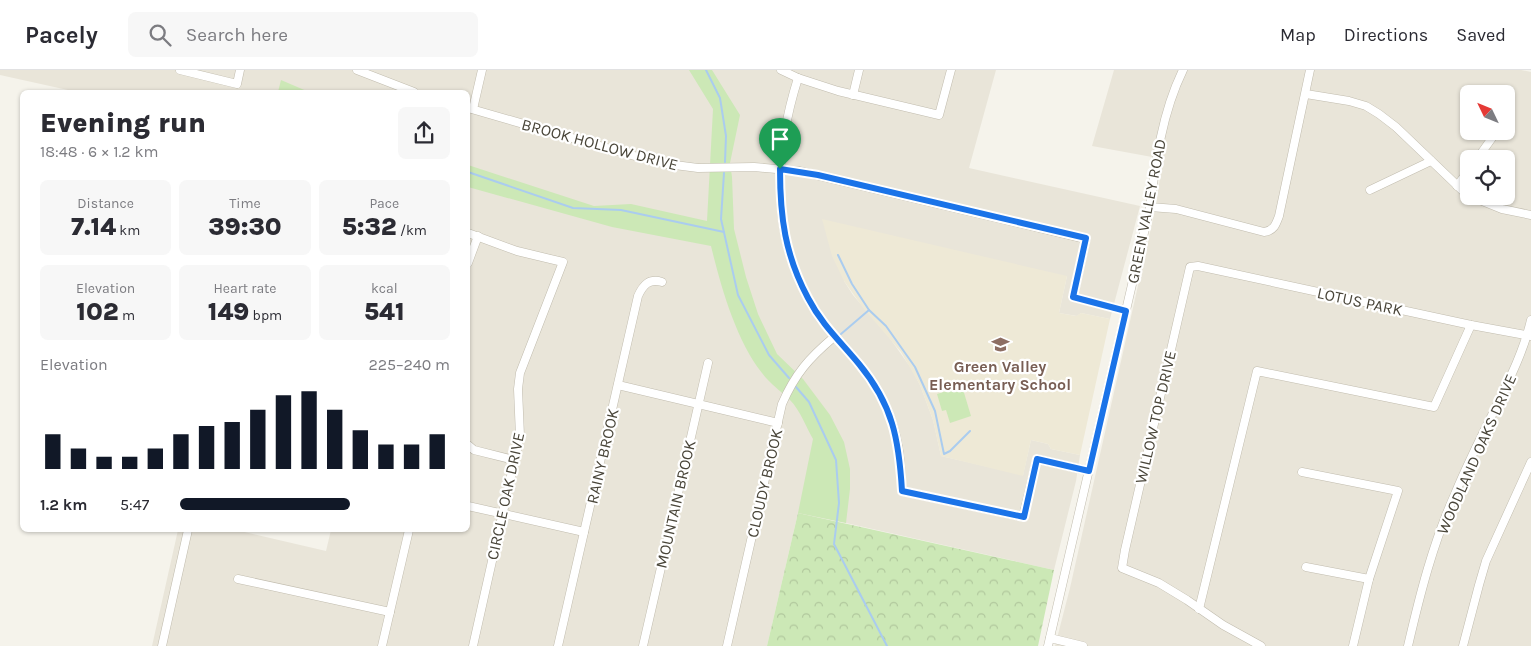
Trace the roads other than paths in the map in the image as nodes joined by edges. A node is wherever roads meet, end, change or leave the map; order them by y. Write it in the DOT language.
graph roads {
  1 [pos="180,70"];
  2 [pos="240,70"];
  3 [pos="357,70"];
  4 [pos="482,70"];
  5 [pos="781,70"];
  6 [pos="859,70"];
  7 [pos="951,70"];
  8 [pos="1183,70"];
  9 [pos="1310,70"];
  10 [pos="798,78"];
  11 [pos="409,90"];
  12 [pos="1306,94"];
  13 [pos="853,95"];
  14 [pos="470,108"];
  15 [pos="1431,161"];
  16 [pos="780,169"];
  17 [pos="1460,182"];
  18 [pos="1457,186"];
  19 [pos="1460,188"];
  20 [pos="1370,190"];
  21 [pos="1492,205"];
  22 [pos="1150,207"];
  23 [pos="1531,216"];
  24 [pos="470,233"];
  25 [pos="478,236"];
  26 [pos="470,258"];
  27 [pos="1190,267"];
  28 [pos="662,282"];
  29 [pos="1126,311"];
  30 [pos="1531,320"];
  31 [pos="1471,325"];
  32 [pos="1529,336"];
  33 [pos="834,337"];
  34 [pos="708,363"];
  35 [pos="618,385"];
  36 [pos="698,404"];
  37 [pos="778,423"];
  38 [pos="470,446"];
  39 [pos="514,460"];
  40 [pos="1531,462"];
  41 [pos="1089,471"];
  42 [pos="1302,472"];
  43 [pos="470,506"];
  44 [pos="502,514"];
  45 [pos="188,532"];
  46 [pos="409,532"];
  47 [pos="584,532"];
  48 [pos="1306,567"];
  49 [pos="238,579"];
  50 [pos="1369,579"];
  51 [pos="1200,609"];
  52 [pos="390,612"];
  53 [pos="1049,642"];
  54 [pos="162,646"];
  55 [pos="382,646"];
  56 [pos="473,646"];
  57 [pos="558,646"];
  58 [pos="643,646"];
  59 [pos="727,646"];
  60 [pos="1083,646"];
  61 [pos="1261,646"];
  62 [pos="1353,646"];
  63 [pos="1408,646"];
  64 [pos="1463,646"];
  1 -- 2 [label="street"];
  3 -- 11 [label="street"];
  4 -- 14 [label="street"];
  5 -- 10 [label="street"];
  6 -- 13 [label="street"];
  7 -- 13 [label="street"];
  8 -- 22 [label="street, GREEN VALLEY ROAD"];
  9 -- 12 [label="street"];
  10 -- 13 [label="street"];
  10 -- 16 [label="street"];
  12 -- 15 [label="street"];
  12 -- 22 [label="street"];
  14 -- 16 [label="street, BROOK HOLLOW DRIVE"];
  15 -- 18 [label="street"];
  15 -- 20 [label="street"];
  16 -- 29 [label="street, BROOK HOLLOW DRIVE"];
  16 -- 33 [label="street"];
  17 -- 18 [label="street"];
  18 -- 19 [label="street"];
  21 -- 23 [label="street"];
  22 -- 29 [label="street, GREEN VALLEY ROAD"];
  24 -- 25 [label="street"];
  25 -- 26 [label="street"];
  25 -- 39 [label="street, CIRCLE OAK DRIVE"];
  27 -- 31 [label="street, LOTUS PARK"];
  27 -- 51 [label="street, WILLOW TOP DRIVE"];
  28 -- 35 [label="street, RAINY BROOK"];
  29 -- 41 [label="street, GREEN VALLEY ROAD"];
  30 -- 32 [label="street, WOODLAND OAKS DRIVE"];
  31 -- 32 [label="street, LOTUS PARK"];
  31 -- 51 [label="street"];
  32 -- 63 [label="street, WOODLAND OAKS DRIVE"];
  33 -- 37 [label="street, CLOUDY BROOK"];
  33 -- 41 [label="street"];
  34 -- 36 [label="street, MOUNTAIN BROOK"];
  35 -- 36 [label="street"];
  35 -- 47 [label="street, RAINY BROOK"];
  36 -- 37 [label="street"];
  36 -- 58 [label="street, MOUNTAIN BROOK"];
  37 -- 59 [label="street, CLOUDY BROOK"];
  38 -- 39 [label="street"];
  39 -- 44 [label="street, CIRCLE OAK DRIVE"];
  40 -- 64 [label="street"];
  41 -- 53 [label="street, GREEN VALLEY ROAD"];
  42 -- 50 [label="street"];
  43 -- 44 [label="street"];
  44 -- 47 [label="street"];
  44 -- 56 [label="street, CIRCLE OAK DRIVE"];
  45 -- 54 [label="street"];
  46 -- 52 [label="street"];
  47 -- 57 [label="street, RAINY BROOK"];
  48 -- 50 [label="street"];
  49 -- 52 [label="street"];
  50 -- 62 [label="street"];
  51 -- 61 [label="street"];
  52 -- 55 [label="street"];
  53 -- 60 [label="street"];
}
